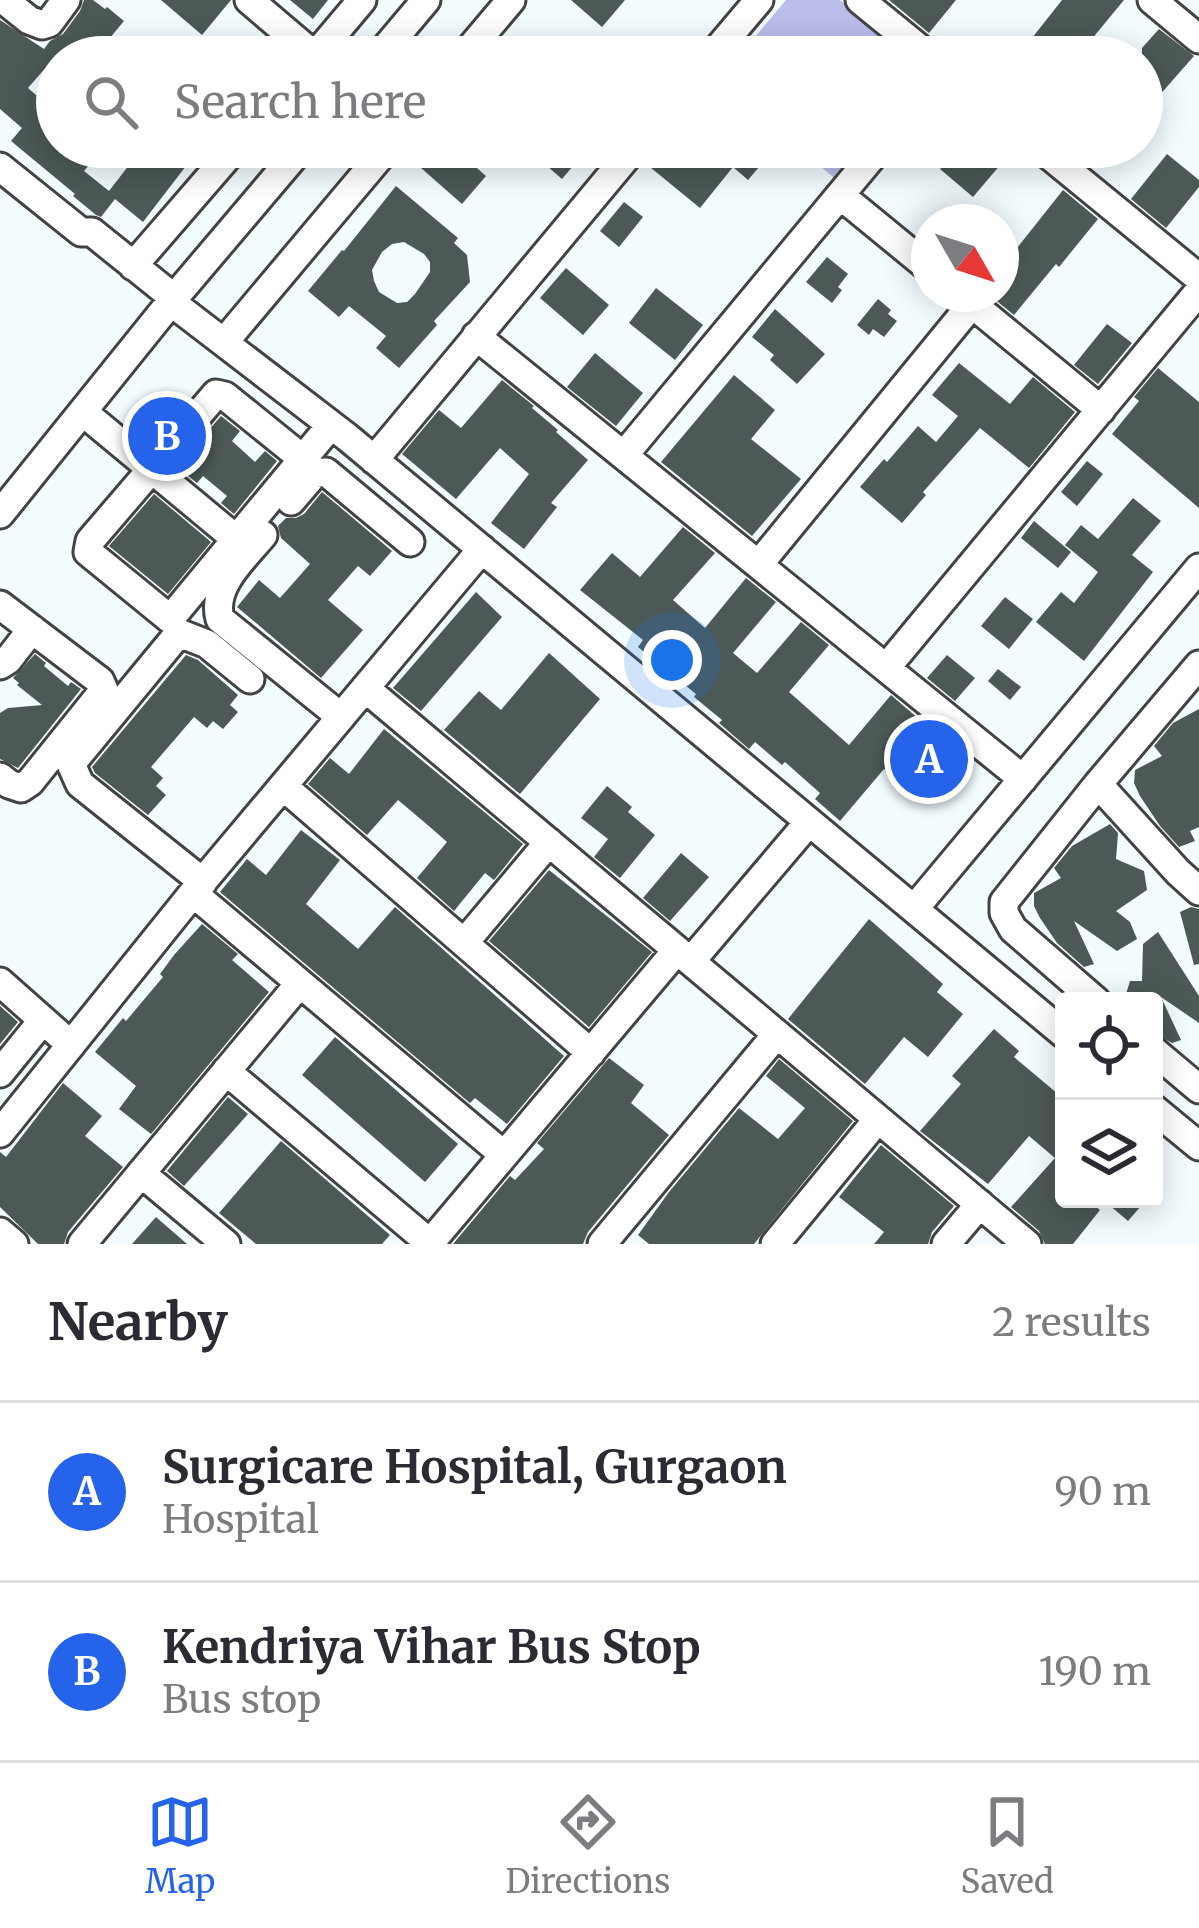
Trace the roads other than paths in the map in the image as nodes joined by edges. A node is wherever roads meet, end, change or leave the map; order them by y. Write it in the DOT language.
graph roads {
  1 [pos="66,0"];
  2 [pos="249,0"];
  3 [pos="362,0"];
  4 [pos="426,0"];
  5 [pos="511,0"];
  6 [pos="759,0"];
  7 [pos="860,0"];
  8 [pos="1152,0"];
  9 [pos="6,11"];
  10 [pos="291,36"];
  11 [pos="332,36"];
  12 [pos="396,36"];
  13 [pos="481,36"];
  14 [pos="729,36"];
  15 [pos="904,36"];
  16 [pos="1199,39"];
  17 [pos="218,168"];
  18 [pos="284,168"];
  19 [pos="370,168"];
  20 [pos="617,168"];
  21 [pos="862,168"];
  22 [pos="1065,168"];
  23 [pos="3,176"];
  24 [pos="840,195"];
  25 [pos="81,232"];
  26 [pos="911,253"];
  27 [pos="133,266"];
  28 [pos="1199,278"];
  29 [pos="1199,291"];
  30 [pos="170,303"];
  31 [pos="956,312"];
  32 [pos="982,312"];
  33 [pos="476,336"];
  34 [pos="225,341"];
  35 [pos="1101,410"];
  36 [pos="83,412"];
  37 [pos="331,425"];
  38 [pos="624,455"];
  39 [pos="303,459"];
  40 [pos="374,460"];
  41 [pos="152,470"];
  42 [pos="0,514"];
  43 [pos="236,539"];
  44 [pos="410,542"];
  45 [pos="482,549"];
  46 [pos="759,564"];
  47 [pos="1198,571"];
  48 [pos="1,608"];
  49 [pos="32,629"];
  50 [pos="0,665"];
  51 [pos="1199,665"];
  52 [pos="886,668"];
  53 [pos="250,679"];
  54 [pos="365,688"];
  55 [pos="341,717"];
  56 [pos="0,777"];
  57 [pos="1023,779"];
  58 [pos="1098,784"];
  59 [pos="283,786"];
  60 [pos="809,822"];
  61 [pos="548,842"];
  62 [pos="198,888"];
  63 [pos="1199,891"];
  64 [pos="914,909"];
  65 [pos="464,943"];
  66 [pos="684,956"];
  67 [pos="0,982"];
  68 [pos="300,983"];
  69 [pos="1086,992"];
  70 [pos="43,1019"];
  71 [pos="1055,1026"];
  72 [pos="777,1034"];
  73 [pos="71,1045"];
  74 [pos="1199,1051"];
  75 [pos="591,1053"];
  76 [pos="1163,1059"];
  77 [pos="226,1071"];
  78 [pos="0,1073"];
  79 [pos="1190,1082"];
  80 [pos="1163,1116"];
  81 [pos="878,1119"];
  82 [pos="0,1133"];
  83 [pos="1199,1146"];
  84 [pos="504,1155"];
  85 [pos="141,1173"];
  86 [pos="980,1204"];
  87 [pos="0,1232"];
  88 [pos="430,1243"];
  89 [pos="14,1244"];
  90 [pos="82,1244"];
  91 [pos="226,1244"];
  92 [pos="602,1244"];
  93 [pos="775,1244"];
  94 [pos="946,1244"];
  95 [pos="1027,1244"];
  1 -- 9 [label="street"];
  2 -- 10 [label="street"];
  3 -- 11 [label="street"];
  4 -- 12 [label="street"];
  5 -- 13 [label="street"];
  6 -- 14 [label="street"];
  7 -- 15 [label="street"];
  8 -- 16 [label="street"];
  17 -- 27 [label="street"];
  18 -- 30 [label="street"];
  19 -- 34 [label="street"];
  20 -- 33 [label="street"];
  21 -- 24 [label="street"];
  22 -- 28 [label="street"];
  23 -- 25 [label="street"];
  24 -- 26 [label="street"];
  24 -- 38 [label="street"];
  25 -- 27 [label="street"];
  25 -- 30 [label="street"];
  27 -- 30 [label="street"];
  29 -- 35 [label="street"];
  30 -- 34 [label="street"];
  30 -- 36 [label="street"];
  31 -- 46 [label="street"];
  32 -- 35 [label="street"];
  33 -- 38 [label="street"];
  33 -- 40 [label="street"];
  34 -- 37 [label="street"];
  35 -- 52 [label="street"];
  36 -- 41 [label="street"];
  36 -- 42 [label="street"];
  37 -- 39 [label="street"];
  37 -- 40 [label="street"];
  38 -- 46 [label="street"];
  39 -- 41 [label="street"];
  39 -- 43 [label="street"];
  40 -- 45 [label="street"];
  41 -- 43 [label="street"];
  41 -- 43 [label="street"];
  44 -- 55 [label="street"];
  45 -- 54 [label="street"];
  45 -- 60 [label="street"];
  46 -- 52 [label="street"];
  47 -- 57 [label="street"];
  48 -- 49 [label="street"];
  49 -- 50 [label="street"];
  49 -- 56 [label="street"];
  51 -- 58 [label="street"];
  52 -- 57 [label="street"];
  53 -- 62 [label="street"];
  54 -- 55 [label="street"];
  54 -- 61 [label="street"];
  55 -- 59 [label="street"];
  57 -- 64 [label="street"];
  58 -- 63 [label="street"];
  58 -- 69 [label="street"];
  59 -- 62 [label="street"];
  59 -- 65 [label="street"];
  60 -- 64 [label="street"];
  60 -- 66 [label="street"];
  61 -- 65 [label="street"];
  61 -- 66 [label="street"];
  62 -- 68 [label="street"];
  62 -- 73 [label="street"];
  64 -- 71 [label="street"];
  65 -- 75 [label="street"];
  66 -- 72 [label="street"];
  66 -- 75 [label="street"];
  67 -- 70 [label="street"];
  68 -- 77 [label="street"];
  68 -- 84 [label="street"];
  70 -- 73 [label="street"];
  70 -- 78 [label="street"];
  72 -- 81 [label="street"];
  72 -- 92 [label="street"];
  73 -- 82 [label="street"];
  74 -- 79 [label="street"];
  75 -- 84 [label="street"];
  76 -- 79 [label="street"];
  77 -- 85 [label="street"];
  77 -- 88 [label="street"];
  80 -- 83 [label="street"];
  81 -- 86 [label="street"];
  81 -- 93 [label="street"];
  84 -- 88 [label="street"];
  85 -- 90 [label="street"];
  85 -- 91 [label="street"];
  86 -- 94 [label="street"];
  86 -- 95 [label="street"];
  87 -- 89 [label="street"];
}
